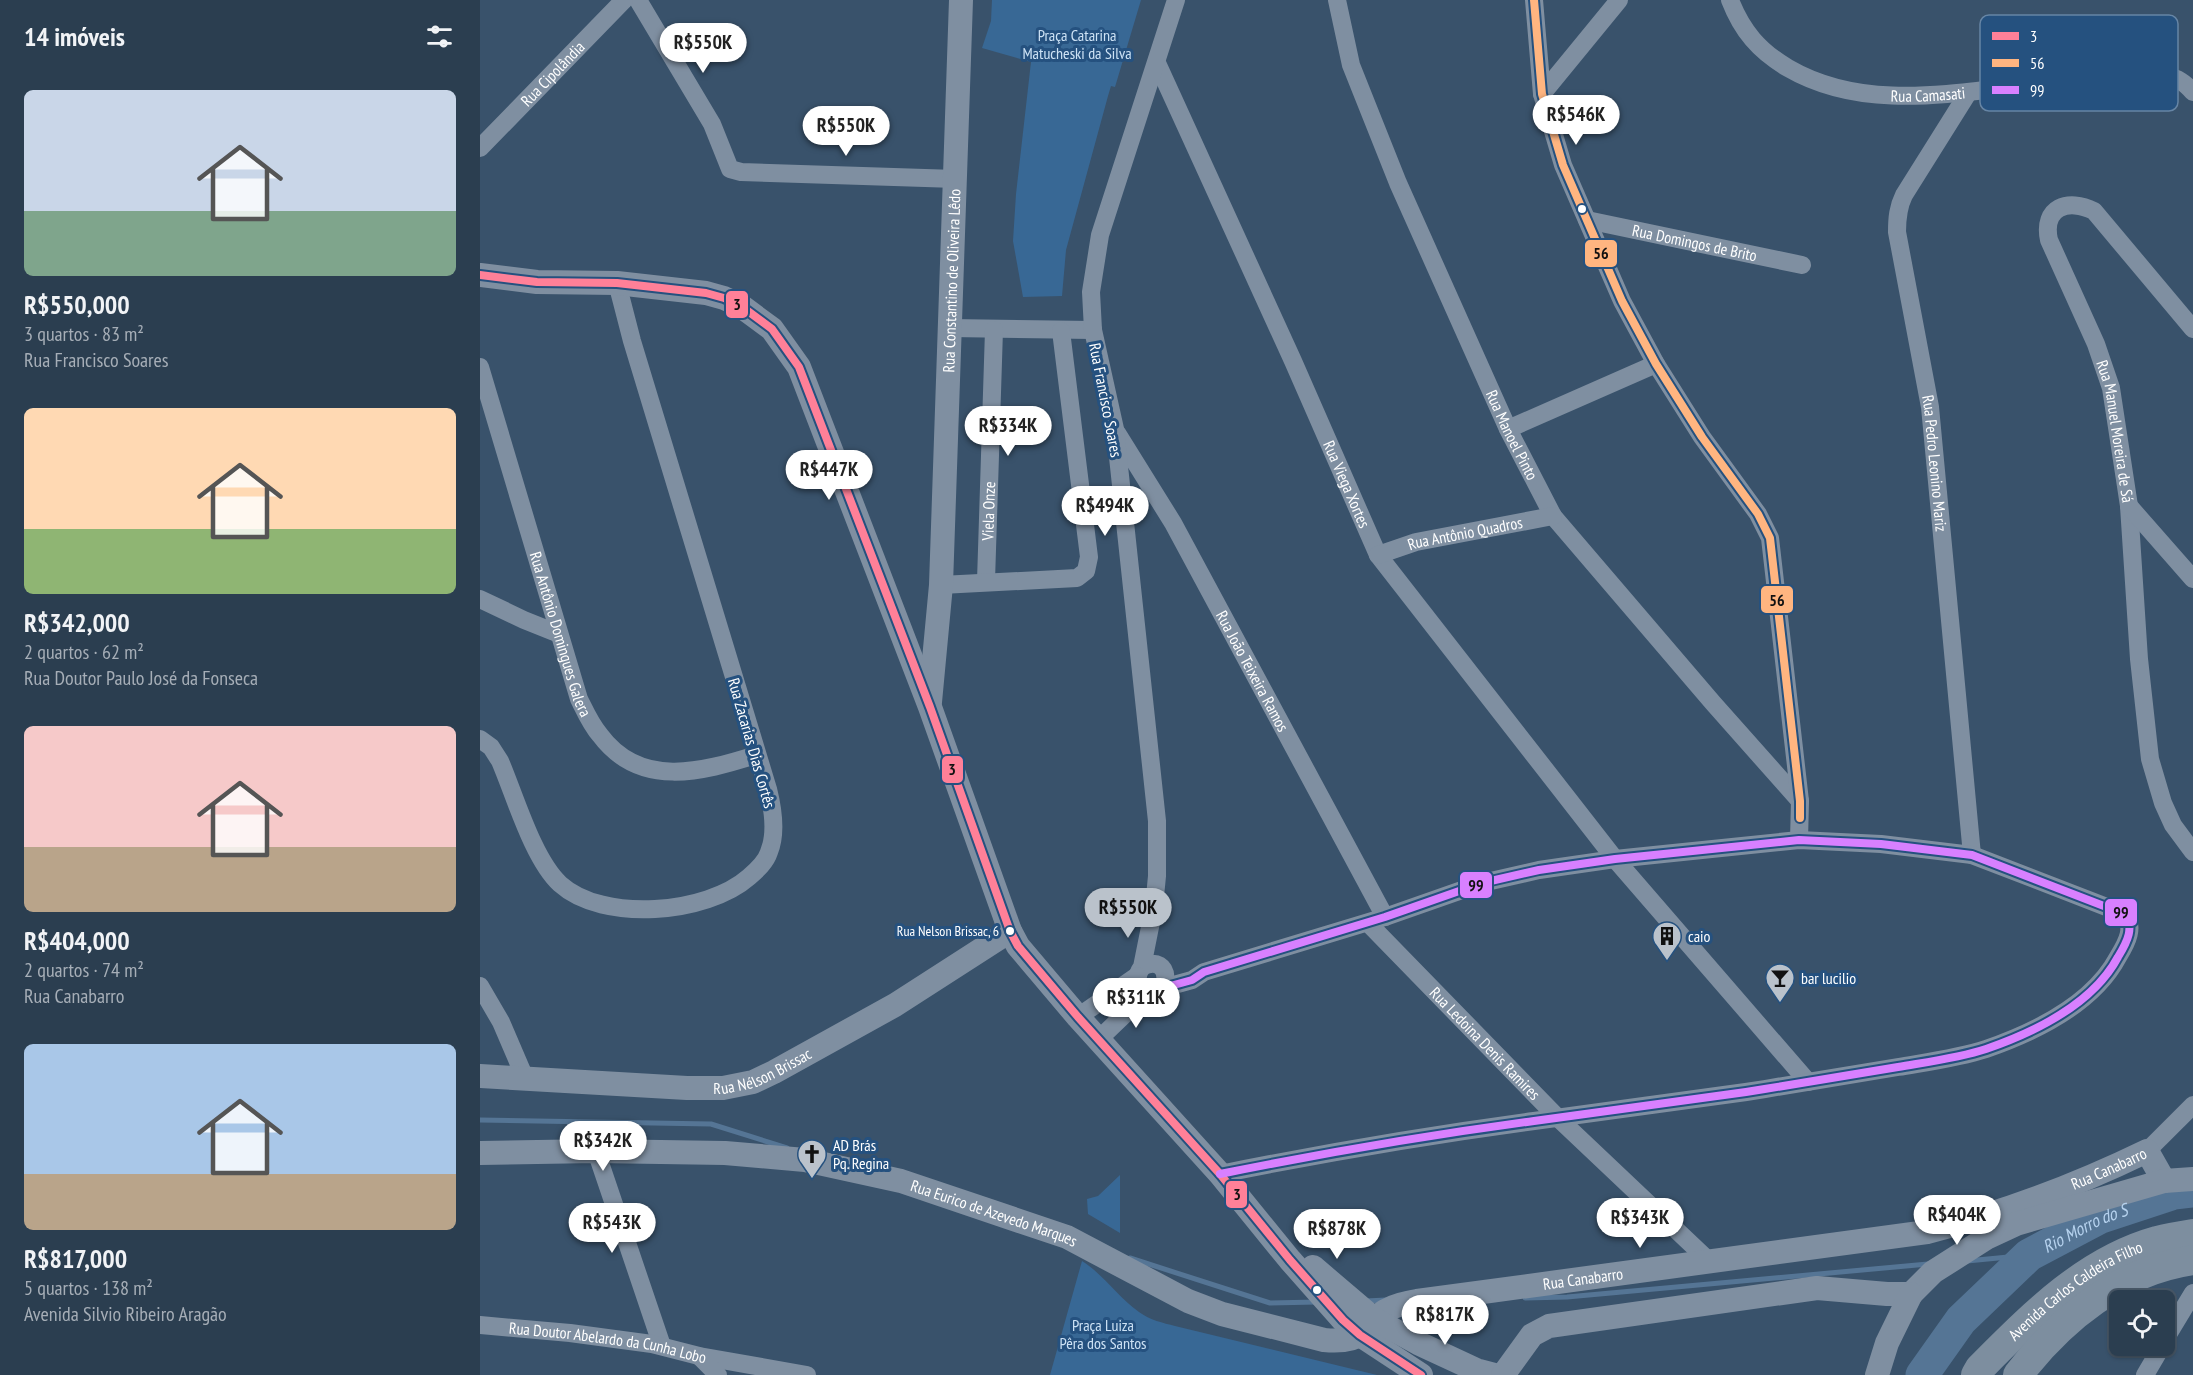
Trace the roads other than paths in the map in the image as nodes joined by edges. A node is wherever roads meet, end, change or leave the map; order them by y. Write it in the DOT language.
graph roads {
  1 [pos="624,0"];
  2 [pos="638,0"];
  3 [pos="961,0"];
  4 [pos="1176,0"];
  5 [pos="1337,0"];
  6 [pos="1534,0"];
  7 [pos="1619,0"];
  8 [pos="1730,0"];
  9 [pos="1156,63"];
  10 [pos="2178,79"];
  11 [pos="1980,92"];
  12 [pos="2193,92"];
  13 [pos="1968,93"];
  14 [pos="1542,94"];
  15 [pos="480,148"];
  16 [pos="956,179"];
  17 [pos="1587,220"];
  18 [pos="1802,265"];
  19 [pos="480,275"];
  20 [pos="617,283"];
  21 [pos="950,328"];
  22 [pos="2193,329"];
  23 [pos="994,330"];
  24 [pos="1093,330"];
  25 [pos="1061,331"];
  26 [pos="1656,364"];
  27 [pos="480,367"];
  28 [pos="1114,429"];
  29 [pos="1508,429"];
  30 [pos="2129,506"];
  31 [pos="1553,516"];
  32 [pos="1378,555"];
  33 [pos="2193,579"];
  34 [pos="986,581"];
  35 [pos="941,585"];
  36 [pos="480,599"];
  37 [pos="560,634"];
  38 [pos="930,707"];
  39 [pos="480,739"];
  40 [pos="756,755"];
  41 [pos="1800,801"];
  42 [pos="1799,840"];
  43 [pos="2193,852"];
  44 [pos="1972,855"];
  45 [pos="1615,859"];
  46 [pos="1152,918"];
  47 [pos="1377,920"];
  48 [pos="1010,932"];
  49 [pos="1140,972"];
  50 [pos="1159,980"];
  51 [pos="480,986"];
  52 [pos="1078,1017"];
  53 [pos="1099,1039"];
  54 [pos="480,1076"];
  55 [pos="525,1078"];
  56 [pos="1808,1082"];
  57 [pos="2193,1104"];
  58 [pos="1559,1119"];
  59 [pos="596,1150"];
  60 [pos="2147,1151"];
  61 [pos="480,1153"];
  62 [pos="1220,1174"];
  63 [pos="2193,1179"];
  64 [pos="2164,1181"];
  65 [pos="1927,1232"];
  66 [pos="2193,1234"];
  67 [pos="1708,1260"];
  68 [pos="2193,1260"];
  69 [pos="1933,1272"];
  70 [pos="2193,1293"];
  71 [pos="1911,1294"];
  72 [pos="2175,1323"];
  73 [pos="480,1325"];
  74 [pos="1367,1327"];
  75 [pos="662,1346"];
  76 [pos="699,1356"];
  77 [pos="2156,1356"];
  78 [pos="1485,1373"];
  79 [pos="718,1375"];
  80 [pos="807,1375"];
  81 [pos="1422,1375"];
  82 [pos="1503,1375"];
  83 [pos="1877,1375"];
  84 [pos="1976,1375"];
  85 [pos="2018,1375"];
  86 [pos="2145,1375"];
  1 -- 15 [label="street, Rua Cipolândia"];
  2 -- 16 [label="street"];
  3 -- 16 [label="street, Rua Constantino de Oliveira Lêdo"];
  4 -- 9 [label="street, Rua Francisco Soares"];
  5 -- 29 [label="street, Rua Manoel Pinto"];
  6 -- 14 [label="street"];
  7 -- 14 [label="street"];
  8 -- 13 [label="street, Rua Camasati"];
  9 -- 24 [label="street, Rua Francisco Soares"];
  9 -- 32 [label="street, Rua Viega Xortes"];
  10 -- 12 [label="street, Rua Camasati"];
  11 -- 13 [label="street, Rua Camasati"];
  13 -- 44 [label="street, Rua Pedro Leonino Mariz"];
  14 -- 17 [label="street"];
  16 -- 21 [label="street, Rua Constantino de Oliveira Lêdo"];
  17 -- 18 [label="street, Rua Domingos de Brito"];
  17 -- 26 [label="street"];
  19 -- 20 [label="street"];
  20 -- 38 [label="street"];
  20 -- 40 [label="street, Rua Zacarias Dias Cortês"];
  21 -- 23 [label="street"];
  21 -- 35 [label="street, Rua Constantino de Oliveira Lêdo"];
  22 -- 30 [label="street, Rua Manuel Moreira de Sá"];
  23 -- 25 [label="street"];
  23 -- 34 [label="street, Viela Onze"];
  24 -- 25 [label="street"];
  24 -- 28 [label="street, Rua Francisco Soares"];
  25 -- 34 [label="street"];
  26 -- 29 [label="street"];
  26 -- 41 [label="street"];
  27 -- 37 [label="street, Rua Antônio Domingues Galera"];
  28 -- 46 [label="street, Rua Francisco Soares"];
  28 -- 47 [label="street, Rua João Teixeira Ramos"];
  29 -- 31 [label="street, Rua Manoel Pinto"];
  30 -- 33 [label="street"];
  30 -- 43 [label="street, Rua Manuel Moreira de Sá"];
  31 -- 32 [label="street, Rua Antônio Quadros"];
  31 -- 41 [label="street, Rua Manoel Pinto"];
  32 -- 45 [label="street, Rua Viega Xortes"];
  34 -- 35 [label="street"];
  35 -- 38 [label="street, Rua Constantino de Oliveira Lêdo"];
  36 -- 37 [label="street"];
  37 -- 40 [label="street, Rua Antônio Domingues Galera"];
  38 -- 48 [label="street"];
  39 -- 40 [label="street, Rua Zacarias Dias Cortês"];
  41 -- 42 [label="street"];
  42 -- 44 [label="street"];
  42 -- 45 [label="street"];
  44 -- 56 [label="street"];
  45 -- 47 [label="street"];
  45 -- 56 [label="street, Rua Viega Xortes"];
  46 -- 49 [label="street, Rua Francisco Soares"];
  46 -- 50 [label="street, Rua Francisco Soares"];
  47 -- 50 [label="street"];
  47 -- 58 [label="street, Rua Ledoina Denis Ramires"];
  48 -- 52 [label="street"];
  48 -- 55 [label="street, Rua Nélson Brissac"];
  49 -- 50 [label="street"];
  49 -- 50 [label="street"];
  49 -- 52 [label="street"];
  50 -- 53 [label="street"];
  51 -- 55 [label="street"];
  52 -- 53 [label="street"];
  53 -- 62 [label="street"];
  54 -- 55 [label="street, Rua Nélson Brissac"];
  56 -- 58 [label="street"];
  57 -- 60 [label="street"];
  58 -- 62 [label="street"];
  58 -- 67 [label="street, Rua Ledoina Denis Ramires"];
  59 -- 61 [label="street, Rua Eurico de Azevedo Marques"];
  59 -- 74 [label="street, Rua Eurico de Azevedo Marques"];
  59 -- 75 [label="street"];
  60 -- 64 [label="street, Rua Canabarro"];
  60 -- 65 [label="street, Rua Canabarro"];
  62 -- 74 [label="street"];
  63 -- 64 [label="street"];
  64 -- 69 [label="street, Rua Canabarro"];
  65 -- 67 [label="street, Rua Canabarro"];
  65 -- 69 [label="street"];
  66 -- 84 [label="main road, Avenida Carlos Caldeira Filho"];
  67 -- 74 [label="street, Rua Canabarro"];
  68 -- 85 [label="main road, Avenida Carlos Caldeira Filho"];
  69 -- 71 [label="street, Rua Canabarro"];
  70 -- 72 [label="street"];
  71 -- 82 [label="street"];
  71 -- 83 [label="street, Rua Canabarro"];
  73 -- 75 [label="street, Rua Doutor Abelardo da Cunha Lobo"];
  74 -- 78 [label="street"];
  74 -- 81 [label="street"];
  75 -- 76 [label="street, Rua Doutor Abelardo da Cunha Lobo"];
  76 -- 79 [label="street"];
  76 -- 80 [label="street, Rua Doutor Abelardo da Cunha Lobo"];
  77 -- 86 [label="street"];
  78 -- 81 [label="street"];
}
